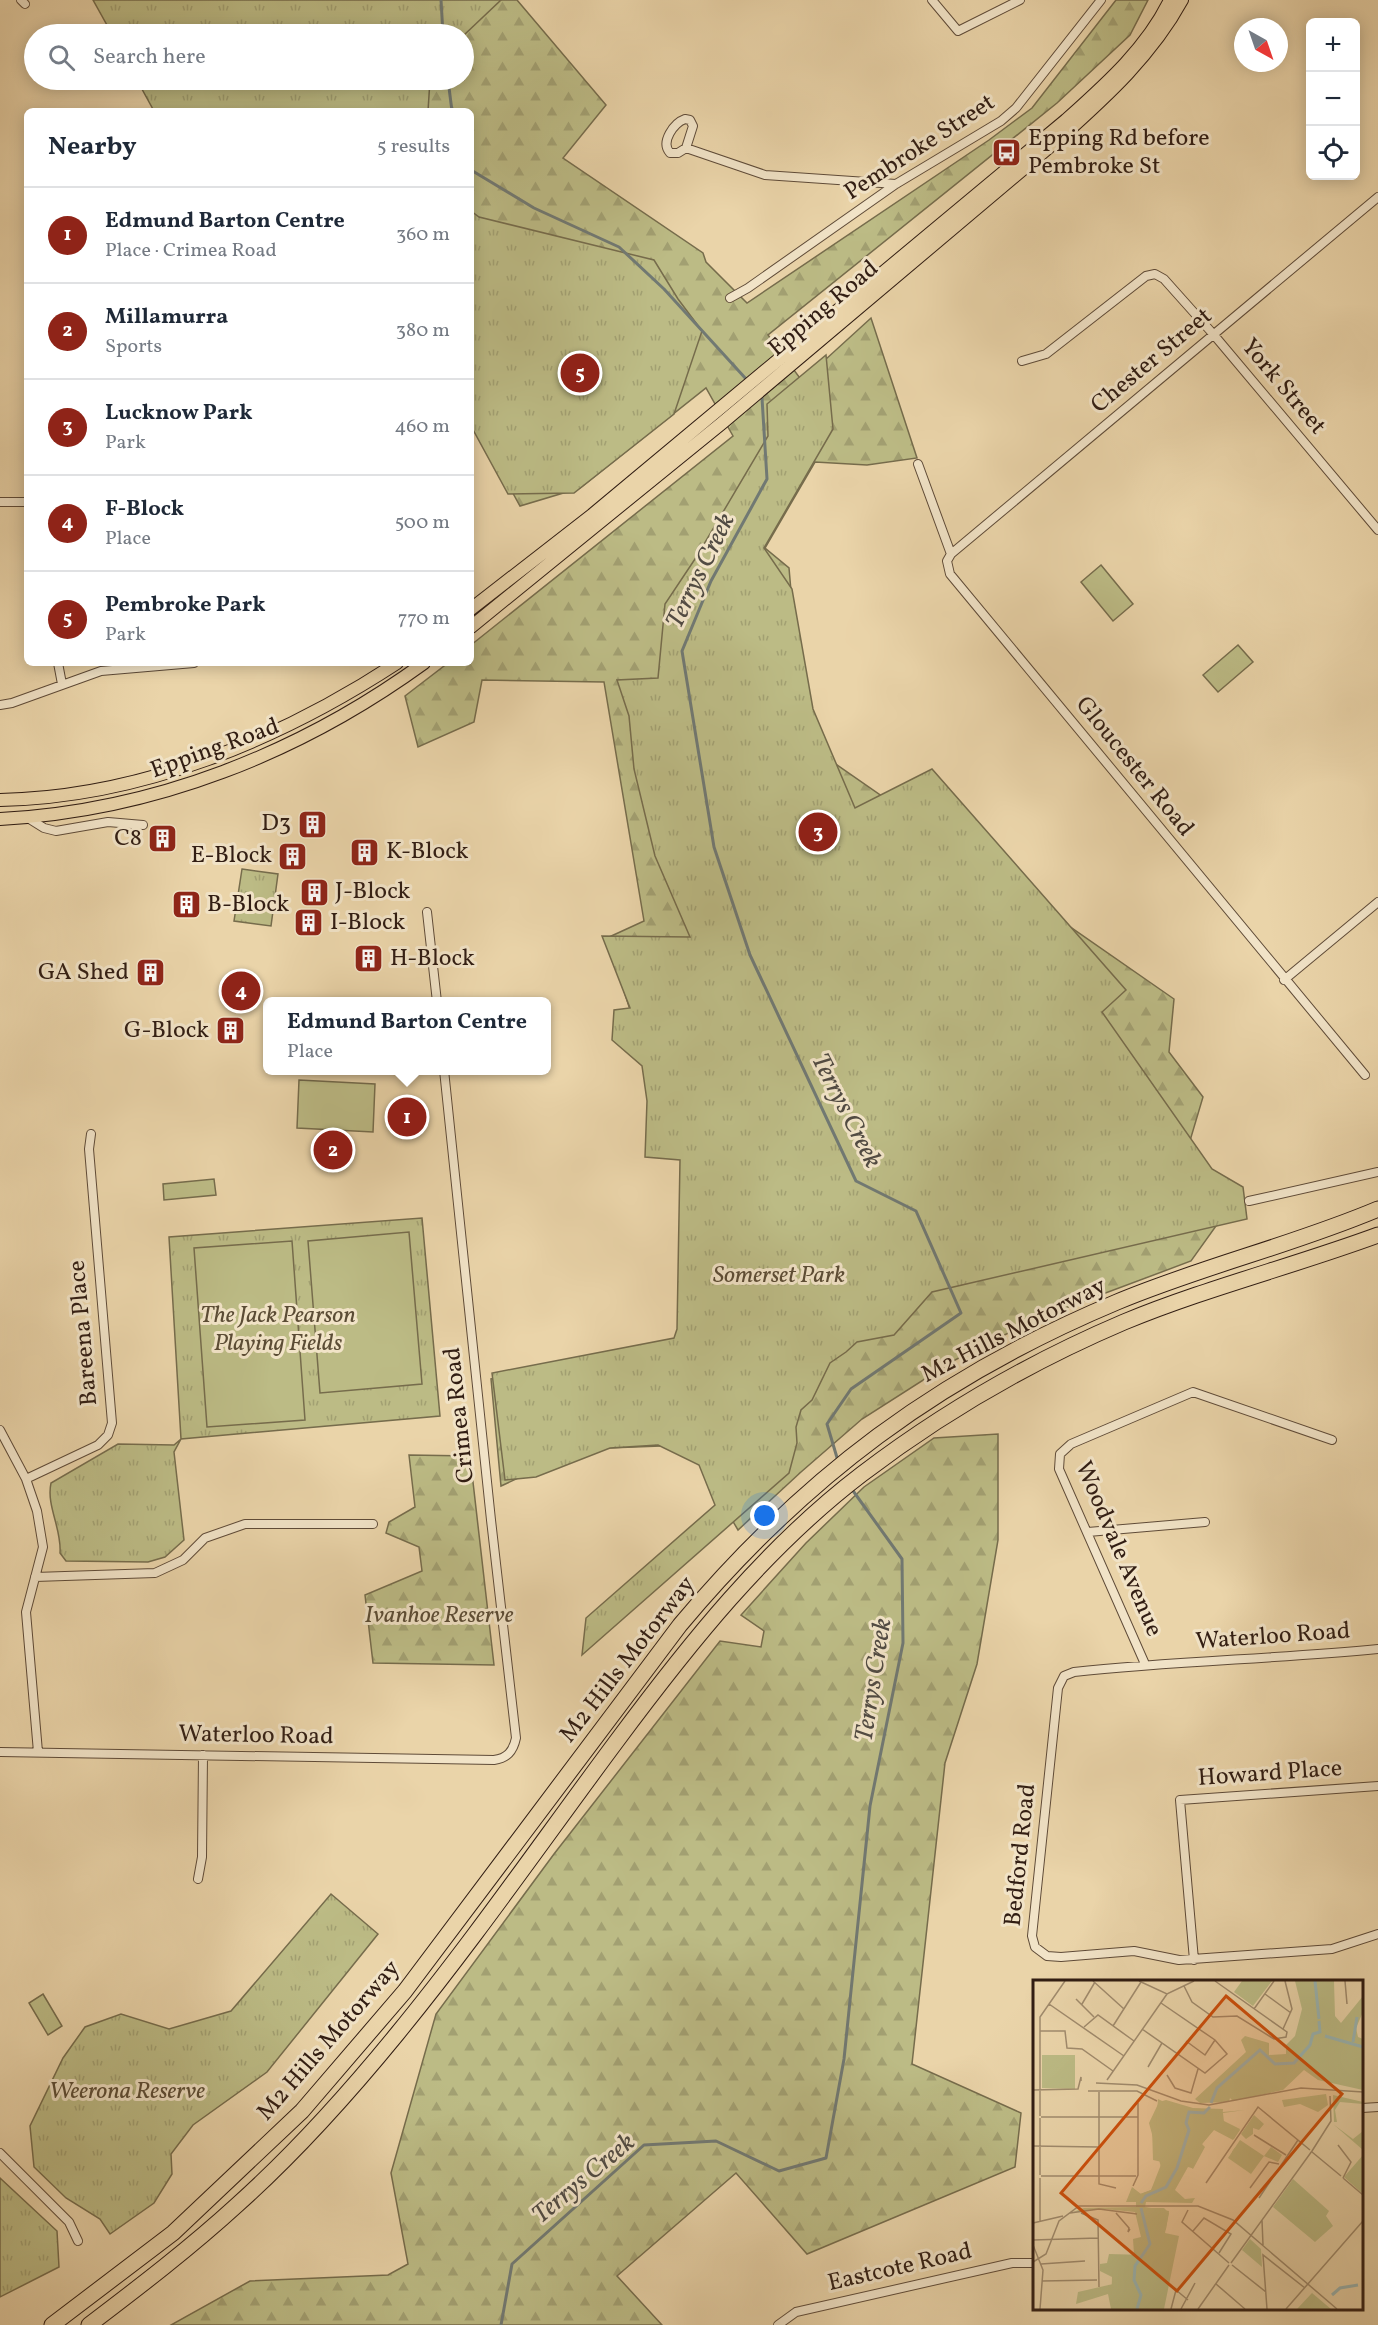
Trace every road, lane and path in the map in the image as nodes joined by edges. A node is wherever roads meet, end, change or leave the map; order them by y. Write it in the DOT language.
graph roads {
  1 [pos="932,0"];
  2 [pos="1020,0"];
  3 [pos="1101,0"];
  4 [pos="1170,0"];
  5 [pos="1182,0"];
  6 [pos="686,148"];
  7 [pos="896,184"];
  8 [pos="1378,197"];
  9 [pos="730,298"];
  10 [pos="1214,335"];
  11 [pos="793,355"];
  12 [pos="1022,361"];
  13 [pos="719,419"];
  14 [pos="918,464"];
  15 [pos="0,502"];
  16 [pos="24,502"];
  17 [pos="1378,530"];
  18 [pos="951,554"];
  19 [pos="474,607"];
  20 [pos="474,624"];
  21 [pos="59,666"];
  22 [pos="154,666"];
  23 [pos="392,666"];
  24 [pos="420,666"];
  25 [pos="62,684"];
  26 [pos="0,705"];
  27 [pos="0,800"];
  28 [pos="28,818"];
  29 [pos="0,819"];
  30 [pos="143,825"];
  31 [pos="1378,902"];
  32 [pos="427,912"];
  33 [pos="1284,980"];
  34 [pos="436,997"];
  35 [pos="444,1075"];
  36 [pos="1365,1075"];
  37 [pos="91,1134"];
  38 [pos="1378,1172"];
  39 [pos="1249,1201"];
  40 [pos="1378,1209"];
  41 [pos="1378,1234"];
  42 [pos="0,1430"];
  43 [pos="1332,1440"];
  44 [pos="26,1479"];
  45 [pos="1205,1522"];
  46 [pos="373,1524"];
  47 [pos="1088,1532"];
  48 [pos="35,1577"];
  49 [pos="1378,1649"];
  50 [pos="1145,1664"];
  51 [pos="1064,1676"];
  52 [pos="0,1752"];
  53 [pos="38,1752"];
  54 [pos="510,1754"];
  55 [pos="203,1755"];
  56 [pos="1378,1786"];
  57 [pos="198,1879"];
  58 [pos="1378,1934"];
  59 [pos="1194,1960"];
  60 [pos="1378,2107"];
  61 [pos="1363,2108"];
  62 [pos="0,2153"];
  63 [pos="78,2241"];
  64 [pos="1033,2263"];
  65 [pos="52,2325"];
  66 [pos="89,2325"];
  67 [pos="778,2325"];
  1 -- 2 [label="street"];
  3 -- 7 [label="street, Pembroke Street"];
  4 -- 11 [label="main road, Epping Road"];
  5 -- 11 [label="main road, Epping Road"];
  6 -- 7 [label="street"];
  7 -- 9 [label="street, Pembroke Street"];
  8 -- 10 [label="street, Chester Street"];
  10 -- 12 [label="street, York Street"];
  10 -- 17 [label="street, York Street"];
  10 -- 18 [label="street, Chester Street"];
  11 -- 13 [label="main road, Epping Road"];
  13 -- 19 [label="main road, Epping Road"];
  13 -- 20 [label="main road, Epping Road"];
  14 -- 18 [label="street, Gloucester Road"];
  15 -- 16 [label="street"];
  18 -- 33 [label="street, Gloucester Road"];
  21 -- 25 [label="street"];
  22 -- 25 [label="street"];
  23 -- 27 [label="main road, Epping Road"];
  24 -- 28 [label="main road, Epping Road"];
  25 -- 26 [label="street"];
  28 -- 29 [label="main road, Epping Road"];
  28 -- 30 [label="street"];
  31 -- 33 [label="street"];
  32 -- 34 [label="street"];
  33 -- 36 [label="street, Gloucester Road"];
  35 -- 54 [label="street, Crimea Road"];
  37 -- 44 [label="street, Bareena Place"];
  38 -- 39 [label="street"];
  40 -- 65 [label="highway, M2 Hills Motorway"];
  41 -- 66 [label="highway, M2 Hills Motorway"];
  42 -- 44 [label="street"];
  43 -- 47 [label="street, Woodvale Avenue"];
  44 -- 48 [label="street"];
  45 -- 47 [label="street"];
  46 -- 48 [label="street"];
  47 -- 50 [label="street, Woodvale Avenue"];
  48 -- 53 [label="street"];
  49 -- 50 [label="street, Waterloo Road"];
  50 -- 51 [label="street, Waterloo Road"];
  51 -- 59 [label="street, Bedford Road"];
  52 -- 53 [label="street, Waterloo Road"];
  53 -- 55 [label="street, Waterloo Road"];
  54 -- 55 [label="street, Waterloo Road"];
  55 -- 57 [label="street"];
  56 -- 59 [label="street, Howard Place"];
  58 -- 59 [label="street"];
  60 -- 61 [label="street"];
  62 -- 63 [label="street"];
  64 -- 67 [label="street, Eastcote Road"];
}
